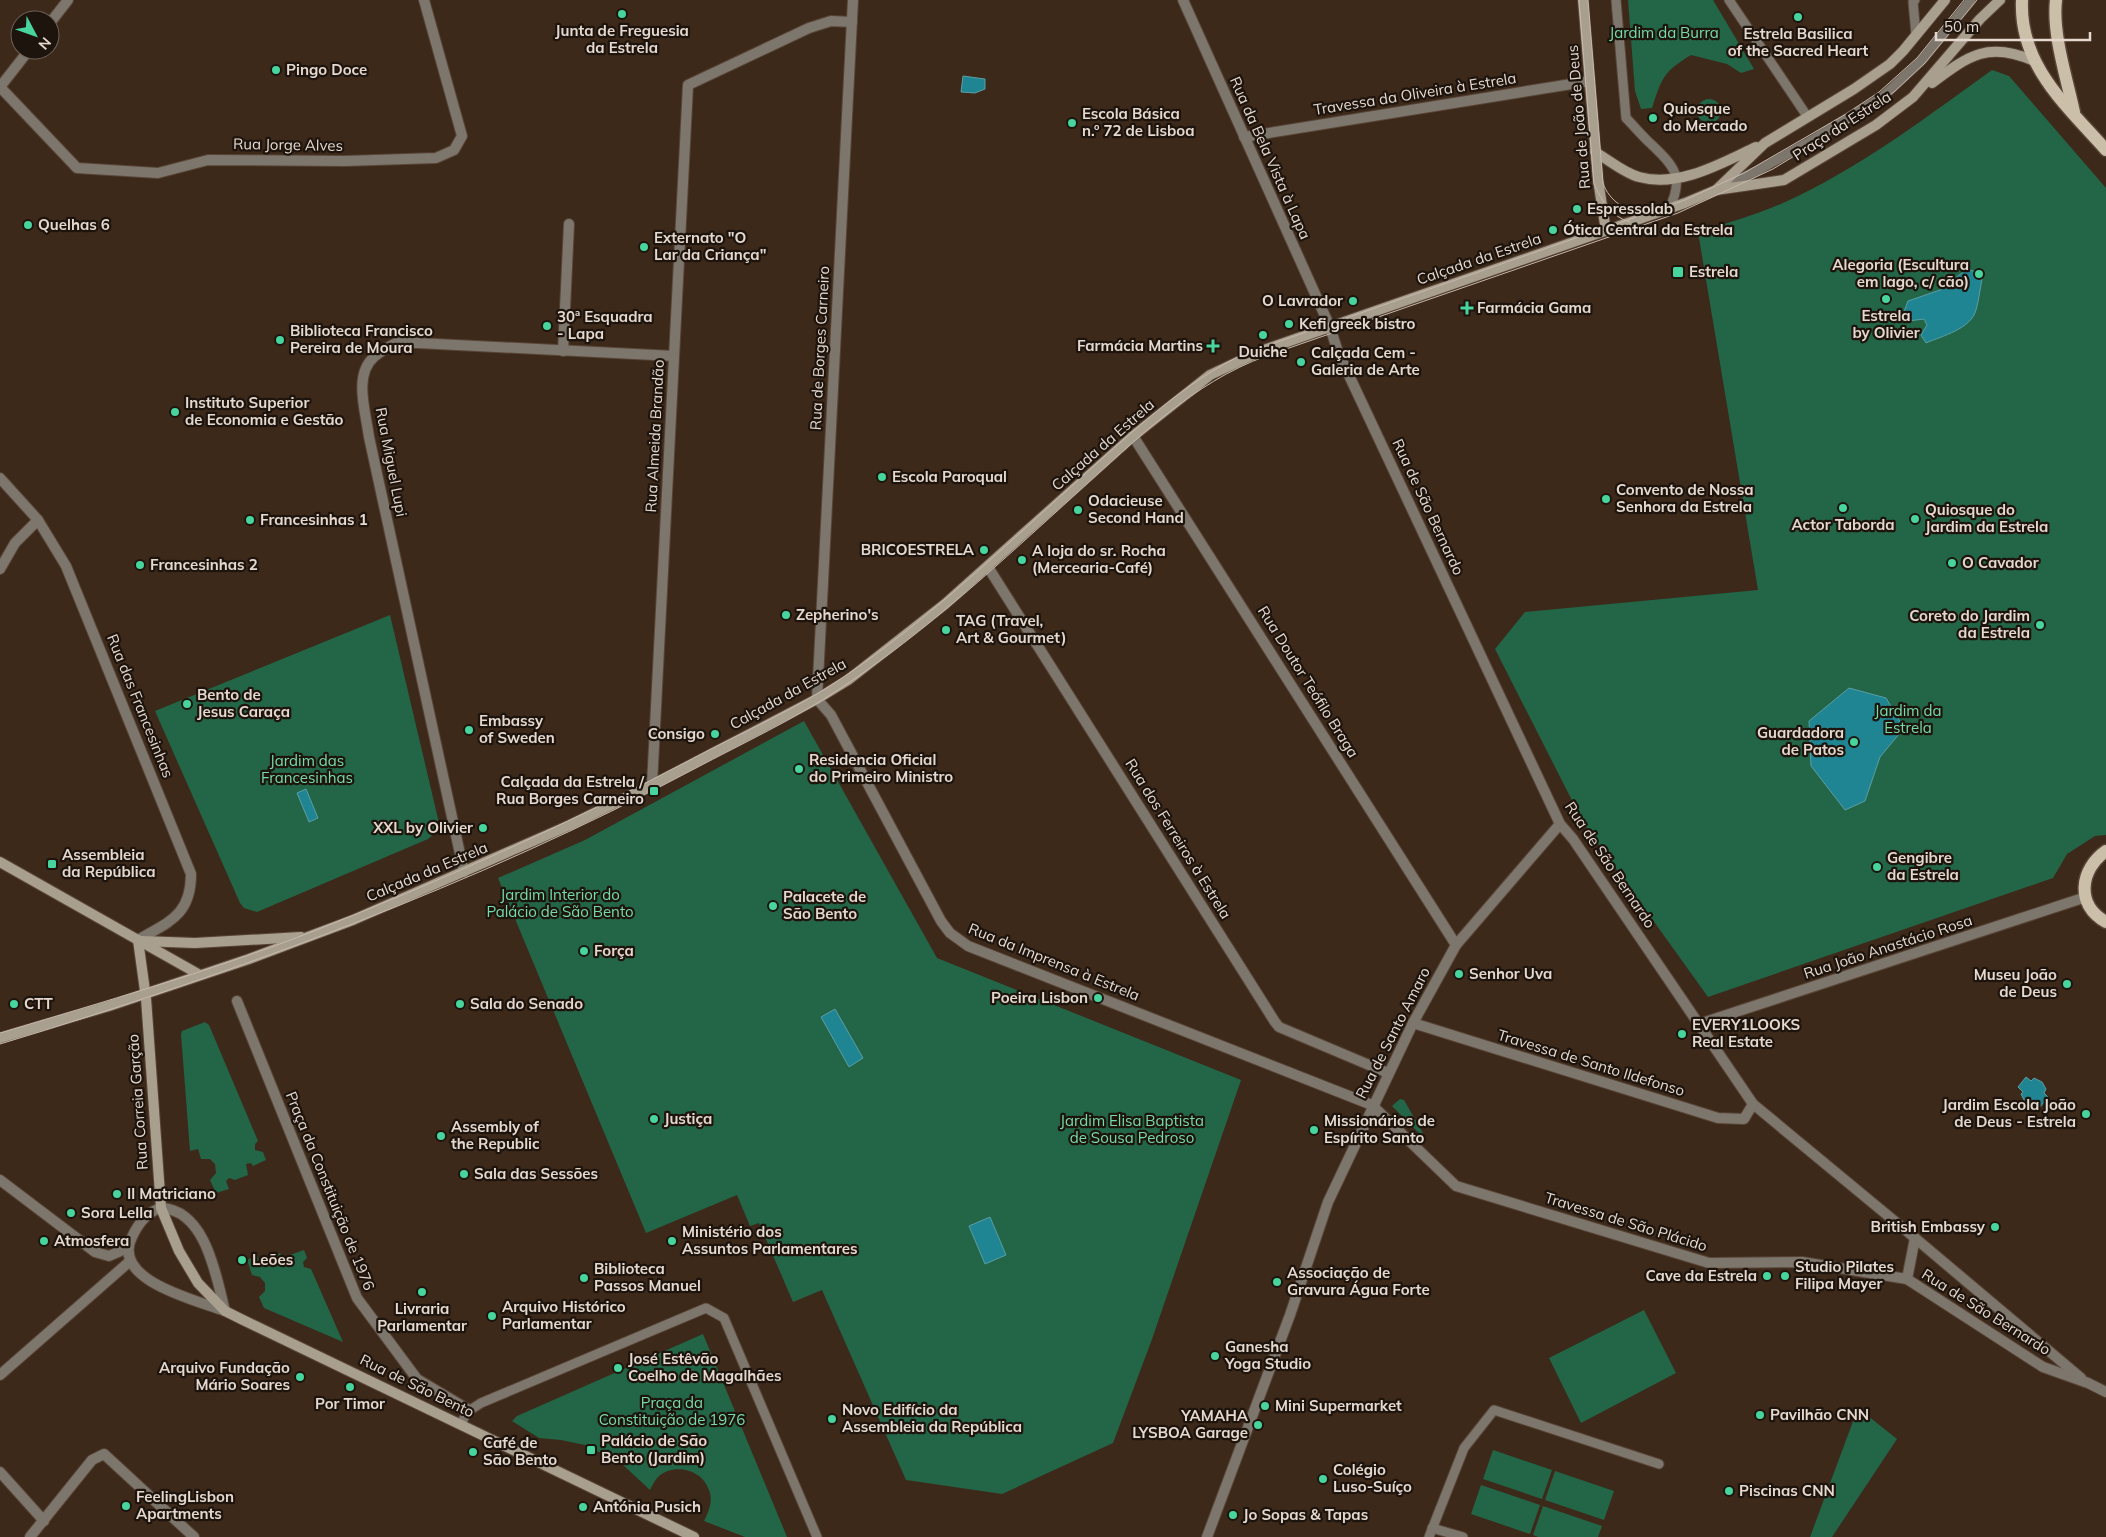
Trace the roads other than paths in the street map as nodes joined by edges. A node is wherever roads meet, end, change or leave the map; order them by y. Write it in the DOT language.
graph roads {
  1 [pos="68,0"];
  2 [pos="424,0"];
  3 [pos="853,0"];
  4 [pos="1183,0"];
  5 [pos="1584,0"];
  6 [pos="1616,0"];
  7 [pos="1729,0"];
  8 [pos="1915,0"];
  9 [pos="1945,0"];
  10 [pos="2000,0"];
  11 [pos="2022,0"];
  12 [pos="2056,0"];
  13 [pos="1969,1"];
  14 [pos="60,10"];
  15 [pos="852,22"];
  16 [pos="1916,35"];
  17 [pos="21,60"];
  18 [pos="2034,61"];
  19 [pos="1590,81"];
  20 [pos="0,87"];
  21 [pos="1913,96"];
  22 [pos="2074,115"];
  23 [pos="1807,116"];
  24 [pos="1244,136"];
  25 [pos="1765,143"];
  26 [pos="2106,150"];
  27 [pos="1595,152"];
  28 [pos="1677,177"];
  29 [pos="1716,190"];
  30 [pos="1670,209"];
  31 [pos="568,224"];
  32 [pos="1606,231"];
  33 [pos="1330,328"];
  34 [pos="563,351"];
  35 [pos="674,356"];
  36 [pos="1134,436"];
  37 [pos="0,478"];
  38 [pos="38,520"];
  39 [pos="988,567"];
  40 [pos="0,570"];
  41 [pos="817,698"];
  42 [pos="652,785"];
  43 [pos="1560,824"];
  44 [pos="2106,851"];
  45 [pos="0,862"];
  46 [pos="464,872"];
  47 [pos="2086,897"];
  48 [pos="2106,922"];
  49 [pos="312,936"];
  50 [pos="138,940"];
  51 [pos="1456,945"];
  52 [pos="200,975"];
  53 [pos="145,993"];
  54 [pos="237,1001"];
  55 [pos="1413,1023"];
  56 [pos="1699,1024"];
  57 [pos="0,1038"];
  58 [pos="1388,1073"];
  59 [pos="1753,1104"];
  60 [pos="1372,1105"];
  61 [pos="0,1180"];
  62 [pos="161,1208"];
  63 [pos="1916,1238"];
  64 [pos="130,1240"];
  65 [pos="129,1262"];
  66 [pos="1907,1279"];
  67 [pos="224,1311"];
  68 [pos="0,1375"];
  69 [pos="2088,1383"];
  70 [pos="2106,1392"];
  71 [pos="469,1410"];
  72 [pos="461,1424"];
  73 [pos="1659,1464"];
  74 [pos="0,1472"];
  75 [pos="44,1521"];
  76 [pos="1431,1532"];
  77 [pos="30,1537"];
  78 [pos="194,1537"];
  79 [pos="694,1537"];
  80 [pos="818,1537"];
  81 [pos="1208,1537"];
  82 [pos="1463,1537"];
  1 -- 14 [label="street"];
  2 -- 20 [label="street, Rua Jorge Alves"];
  3 -- 15 [label="street, Rua de Borges Carneiro"];
  4 -- 24 [label="street, Rua da Bela Vista à Lapa"];
  5 -- 19 [label="main road, Rua de João de Deus"];
  6 -- 28 [label="lane"];
  7 -- 23 [label="lane, Praça da Estrela"];
  8 -- 16 [label="lane"];
  9 -- 16 [label="main road, Praça da Estrela"];
  10 -- 21 [label="main road, Praça da Estrela"];
  11 -- 18 [label="main road"];
  12 -- 22 [label="main road"];
  13 -- 29 [label="lane"];
  15 -- 35 [label="street, Rua Almeida Brandão"];
  15 -- 41 [label="street, Rua de Borges Carneiro"];
  16 -- 23 [label="main road, Praça da Estrela"];
  17 -- 20 [label="street"];
  18 -- 21 [label="main road"];
  18 -- 22 [label="main road"];
  19 -- 24 [label="street, Travessa da Oliveira à Estrela"];
  19 -- 27 [label="main road, Rua de João de Deus"];
  21 -- 29 [label="main road, Praça da Estrela"];
  22 -- 26 [label="main road"];
  23 -- 25 [label="main road, Praça da Estrela"];
  24 -- 33 [label="street, Rua da Bela Vista à Lapa"];
  25 -- 28 [label="main road"];
  25 -- 29 [label="main road, Praça da Estrela"];
  27 -- 28 [label="main road"];
  27 -- 32 [label="main road, Rua de João de Deus"];
  28 -- 30 [label="lane"];
  29 -- 30 [label="main road, Praça da Estrela"];
  30 -- 32 [label="main road, Praça da Estrela"];
  31 -- 34 [label="street"];
  32 -- 33 [label="main road, Calçada da Estrela"];
  33 -- 36 [label="main road, Calçada da Estrela"];
  33 -- 43 [label="street, Rua de São Bernardo"];
  34 -- 35 [label="street, Rua Miguel Lupi"];
  34 -- 46 [label="street, Rua Miguel Lupi"];
  35 -- 42 [label="street, Rua Almeida Brandão"];
  36 -- 39 [label="main road, Calçada da Estrela"];
  36 -- 51 [label="street, Rua Doutor Teófilo Braga"];
  37 -- 38 [label="street, Rua das Francesinhas"];
  38 -- 40 [label="street"];
  38 -- 50 [label="street, Rua das Francesinhas"];
  39 -- 41 [label="main road, Calçada da Estrela"];
  39 -- 58 [label="street, Rua dos Ferreiros à Estrela"];
  41 -- 42 [label="main road, Calçada da Estrela"];
  41 -- 60 [label="street, Rua da Imprensa à Estrela"];
  42 -- 46 [label="main road, Calçada da Estrela"];
  43 -- 51 [label="street, Rua de Santo Amaro"];
  43 -- 56 [label="street, Rua de São Bernardo"];
  44 -- 47 [label="main road"];
  45 -- 50 [label="main road"];
  46 -- 49 [label="main road, Calçada da Estrela"];
  47 -- 48 [label="main road"];
  47 -- 56 [label="street, Rua João Anastácio Rosa"];
  49 -- 50 [label="main road"];
  49 -- 52 [label="main road, Calçada da Estrela"];
  50 -- 52 [label="main road"];
  50 -- 53 [label="main road, Rua Correia Garção"];
  51 -- 55 [label="street, Rua de Santo Amaro"];
  52 -- 53 [label="main road, Calçada da Estrela"];
  53 -- 57 [label="main road, Calçada da Estrela"];
  53 -- 62 [label="main road, Rua Correia Garção"];
  54 -- 71 [label="street, Praça da Constituição de 1976"];
  55 -- 58 [label="street, Rua de Santo Amaro"];
  55 -- 59 [label="street, Travessa de Santo Ildefonso"];
  56 -- 59 [label="street, Rua de São Bernardo"];
  58 -- 60 [label="street, Rua de Santo Amaro"];
  59 -- 63 [label="street, Rua de São Bernardo"];
  60 -- 66 [label="street, Travessa de São Plácido"];
  60 -- 81 [label="street, Rua de Santo Amaro"];
  61 -- 64 [label="street"];
  62 -- 64 [label="street"];
  62 -- 67 [label="main road, Rua Correia Garção"];
  62 -- 67 [label="street"];
  63 -- 66 [label="street, Rua de São Bernardo"];
  63 -- 69 [label="street, Rua de São Bernardo"];
  64 -- 65 [label="street"];
  65 -- 67 [label="street, Rua de São Bento"];
  65 -- 68 [label="street"];
  66 -- 69 [label="street, Rua de São Bernardo"];
  67 -- 72 [label="main road, Rua de São Bento"];
  69 -- 70 [label="street, Rua de São Bernardo"];
  71 -- 72 [label="lane"];
  71 -- 80 [label="lane"];
  72 -- 79 [label="main road, Rua de São Bento"];
  73 -- 76 [label="lane"];
  74 -- 75 [label="street"];
  75 -- 77 [label="street"];
  75 -- 78 [label="street"];
  76 -- 82 [label="lane"];
}
